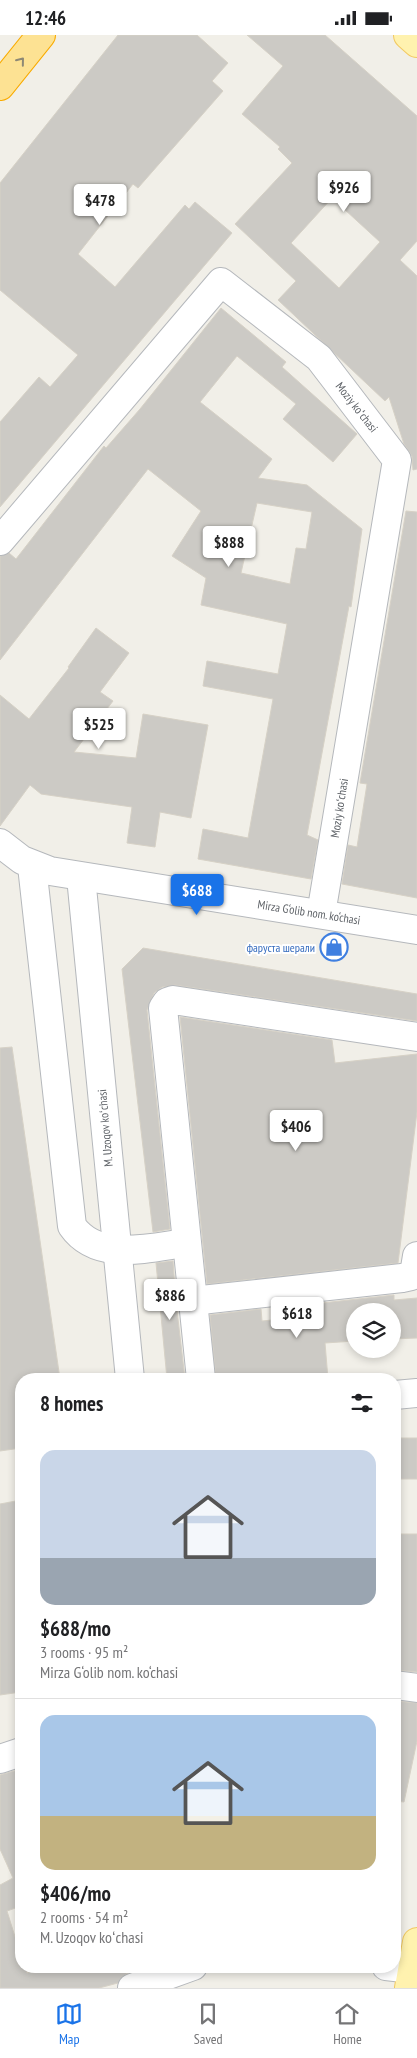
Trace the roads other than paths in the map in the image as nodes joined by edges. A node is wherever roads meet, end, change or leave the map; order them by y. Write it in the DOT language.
graph roads {
  1 [pos="41,35"];
  2 [pos="408,35"];
  3 [pos="417,43"];
  4 [pos="0,86"];
  5 [pos="0,541"];
  6 [pos="0,843"];
  7 [pos="32,866"];
  8 [pos="81,877"];
  9 [pos="321,914"];
  10 [pos="417,929"];
  11 [pos="417,1037"];
  12 [pos="186,1243"];
  13 [pos="117,1250"];
  14 [pos="417,1256"];
  15 [pos="192,1301"];
  16 [pos="129,1373"];
  17 [pos="200,1373"];
  18 [pos="417,1393"];
  19 [pos="401,1394"];
  20 [pos="401,1686"];
  21 [pos="417,1688"];
  22 [pos="15,1754"];
  23 [pos="0,1759"];
  24 [pos="417,1942"];
  25 [pos="174,1973"];
  26 [pos="402,1974"];
  27 [pos="132,1988"];
  4 -- 1 [label="highway, one-way"];
  2 -- 3 [label="main road"];
  5 -- 9 [label="street, Moziy koʻchasi"];
  6 -- 7 [label="street, Mirza G‘olib nom. ko‘chasi"];
  7 -- 8 [label="street, Mirza G‘olib nom. ko‘chasi"];
  7 -- 13 [label="street"];
  8 -- 9 [label="street, Mirza G‘olib nom. ko‘chasi"];
  8 -- 13 [label="street, M. Uzoqov koʻchasi"];
  9 -- 10 [label="street, Mirza G‘olib nom. ko‘chasi"];
  11 -- 12 [label="street"];
  12 -- 13 [label="street"];
  12 -- 15 [label="street"];
  13 -- 16 [label="street, M. Uzoqov koʻchasi"];
  14 -- 15 [label="street"];
  15 -- 17 [label="street"];
  18 -- 19 [label="street"];
  20 -- 21 [label="street"];
  22 -- 23 [label="street"];
  24 -- 26 [label="main road"];
  25 -- 27 [label="street"];
}
